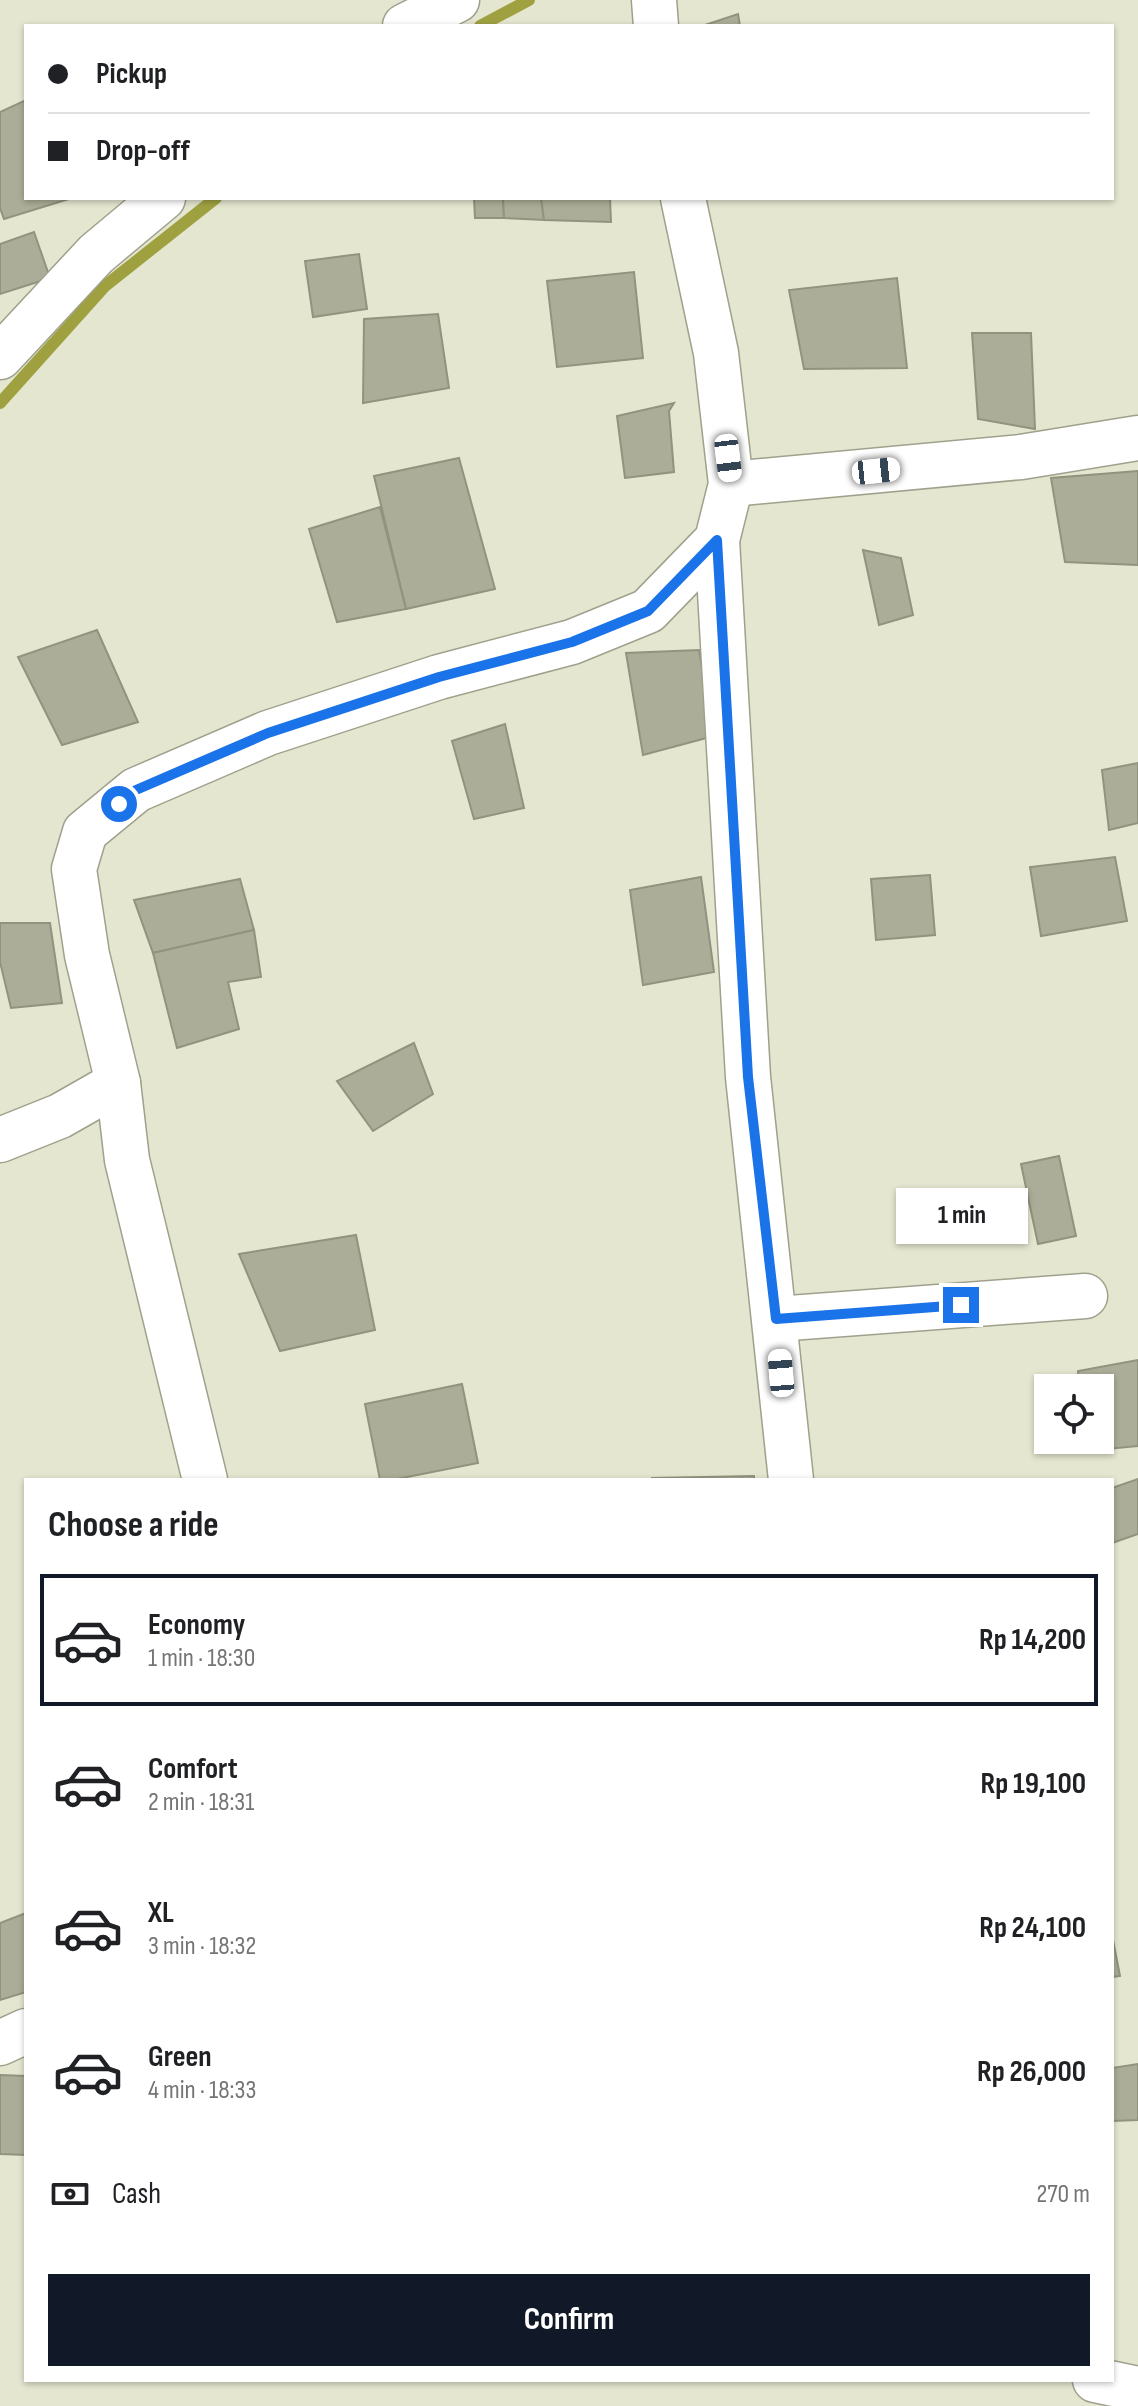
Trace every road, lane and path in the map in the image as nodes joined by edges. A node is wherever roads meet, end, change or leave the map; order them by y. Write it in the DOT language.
graph roads {
  1 [pos="457,0"];
  2 [pos="654,0"];
  3 [pos="409,24"];
  4 [pos="656,24"];
  5 [pos="161,200"];
  6 [pos="683,200"];
  7 [pos="0,357"];
  8 [pos="1138,438"];
  9 [pos="731,484"];
  10 [pos="717,540"];
  11 [pos="118,1083"];
  12 [pos="0,1140"];
  13 [pos="1085,1296"];
  14 [pos="776,1319"];
  15 [pos="205,1478"];
  16 [pos="791,1478"];
  17 [pos="24,2032"];
  18 [pos="0,2043"];
  19 [pos="1105,2382"];
  20 [pos="1138,2389"];
  1 -- 3 [label="street"];
  2 -- 4 [label="street"];
  5 -- 7 [label="street"];
  6 -- 9 [label="street"];
  8 -- 9 [label="street"];
  9 -- 10 [label="street"];
  10 -- 11 [label="street"];
  10 -- 14 [label="street"];
  11 -- 12 [label="street"];
  11 -- 15 [label="street"];
  13 -- 14 [label="street"];
  14 -- 16 [label="street"];
  17 -- 18 [label="street"];
  19 -- 20 [label="street"];
}
